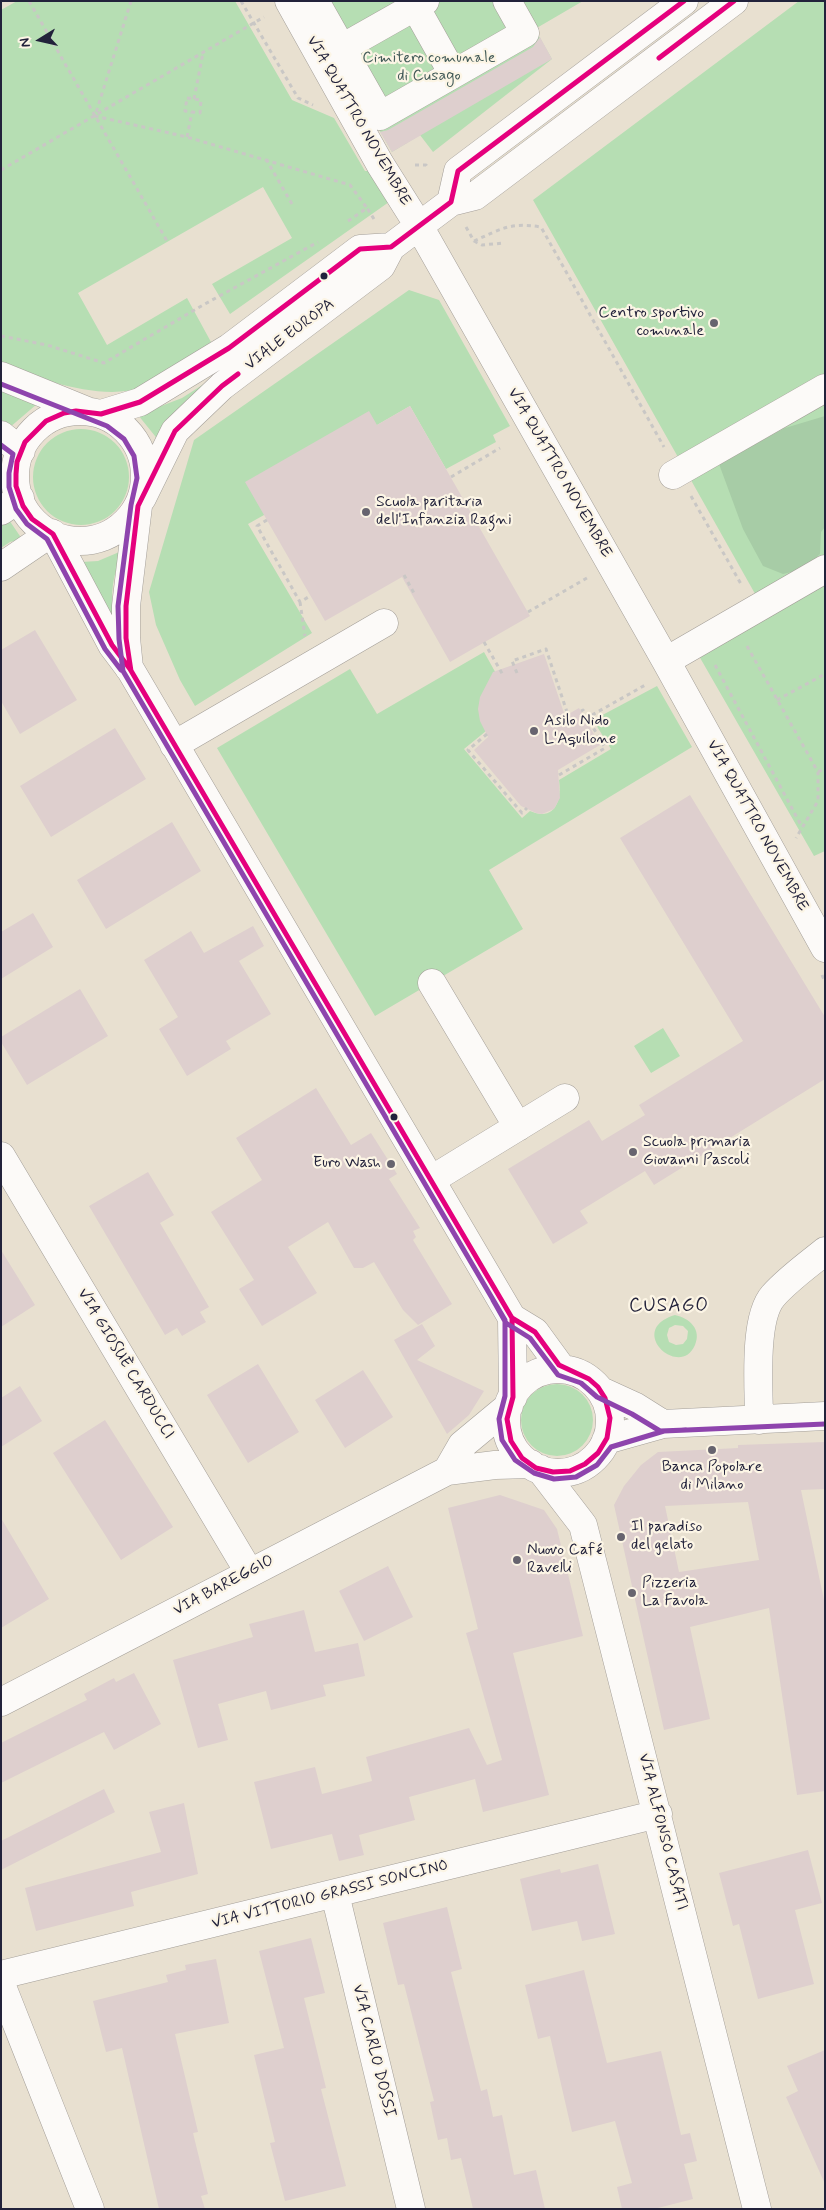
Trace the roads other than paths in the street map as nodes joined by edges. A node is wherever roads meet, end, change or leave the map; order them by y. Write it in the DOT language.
graph roads {
  1 [pos="506,1"];
  2 [pos="684,1"];
  3 [pos="734,1"];
  4 [pos="298,2"];
  5 [pos="417,3"];
  6 [pos="332,54"];
  7 [pos="454,74"];
  8 [pos="451,202"];
  9 [pos="419,226"];
  10 [pos="391,248"];
  11 [pos="1,376"];
  12 [pos="825,388"];
  13 [pos="95,413"];
  14 [pos="11,443"];
  15 [pos="675,474"];
  16 [pos="140,502"];
  17 [pos="10,505"];
  18 [pos="52,534"];
  19 [pos="1,567"];
  20 [pos="825,569"];
  21 [pos="384,623"];
  22 [pos="130,669"];
  23 [pos="660,670"];
  24 [pos="174,745"];
  25 [pos="823,960"];
  26 [pos="432,983"];
  27 [pos="565,1098"];
  28 [pos="518,1127"];
  29 [pos="1,1156"];
  30 [pos="431,1180"];
  31 [pos="825,1250"];
  32 [pos="512,1318"];
  33 [pos="562,1369"];
  34 [pos="601,1391"];
  35 [pos="511,1401"];
  36 [pos="825,1416"];
  37 [pos="759,1420"];
  38 [pos="663,1424"];
  39 [pos="606,1440"];
  40 [pos="535,1467"];
  41 [pos="447,1471"];
  42 [pos="249,1572"];
  43 [pos="1,1702"];
  44 [pos="658,1814"];
  45 [pos="335,1894"];
  46 [pos="1,1975"];
  47 [pos="1,1984"];
  48 [pos="90,2209"];
  49 [pos="411,2209"];
  50 [pos="757,2209"];
  1 -- 7 [label="street"];
  2 -- 8 [label="street"];
  3 -- 8 [label="street, VIALE EUROPA"];
  4 -- 6 [label="street, VIA QUATTRO NOVEMBRE"];
  5 -- 6 [label="street"];
  5 -- 7 [label="street"];
  6 -- 7 [label="street"];
  6 -- 9 [label="street, VIA QUATTRO NOVEMBRE"];
  8 -- 9 [label="street, VIALE EUROPA"];
  9 -- 10 [label="street, VIALE EUROPA"];
  9 -- 23 [label="street, VIA QUATTRO NOVEMBRE"];
  10 -- 13 [label="street, VIALE EUROPA"];
  10 -- 16 [label="street, VIALE EUROPA"];
  11 -- 13 [label="street"];
  12 -- 15 [label="street"];
  13 -- 14 [label="street"];
  13 -- 16 [label="street"];
  14 -- 17 [label="street"];
  16 -- 18 [label="street"];
  16 -- 22 [label="street"];
  17 -- 18 [label="street"];
  18 -- 19 [label="street"];
  18 -- 22 [label="street"];
  20 -- 23 [label="street"];
  21 -- 24 [label="street"];
  22 -- 24 [label="street"];
  23 -- 25 [label="street, VIA QUATTRO NOVEMBRE"];
  24 -- 30 [label="street"];
  26 -- 28 [label="street"];
  27 -- 28 [label="street"];
  28 -- 30 [label="street"];
  29 -- 42 [label="street, VIA GIOSUÈ CARDUCCI"];
  30 -- 32 [label="street"];
  31 -- 37 [label="street"];
  32 -- 33 [label="street"];
  32 -- 35 [label="street"];
  33 -- 34 [label="street"];
  33 -- 35 [label="street"];
  34 -- 38 [label="street"];
  34 -- 39 [label="street"];
  35 -- 40 [label="street"];
  35 -- 41 [label="street"];
  36 -- 37 [label="street"];
  37 -- 38 [label="street"];
  38 -- 39 [label="street"];
  39 -- 40 [label="street"];
  40 -- 41 [label="street, VIA BAREGGIO"];
  40 -- 44 [label="street, VIA ALFONSO CASATI"];
  41 -- 42 [label="street, VIA BAREGGIO"];
  42 -- 43 [label="street, VIA BAREGGIO"];
  44 -- 45 [label="street, VIA VITTORIO GRASSI SONCINO"];
  44 -- 50 [label="street, VIA ALFONSO CASATI"];
  45 -- 46 [label="street, VIA VITTORIO GRASSI SONCINO"];
  45 -- 49 [label="street, VIA CARLO DOSSI"];
  47 -- 48 [label="street"];
}
